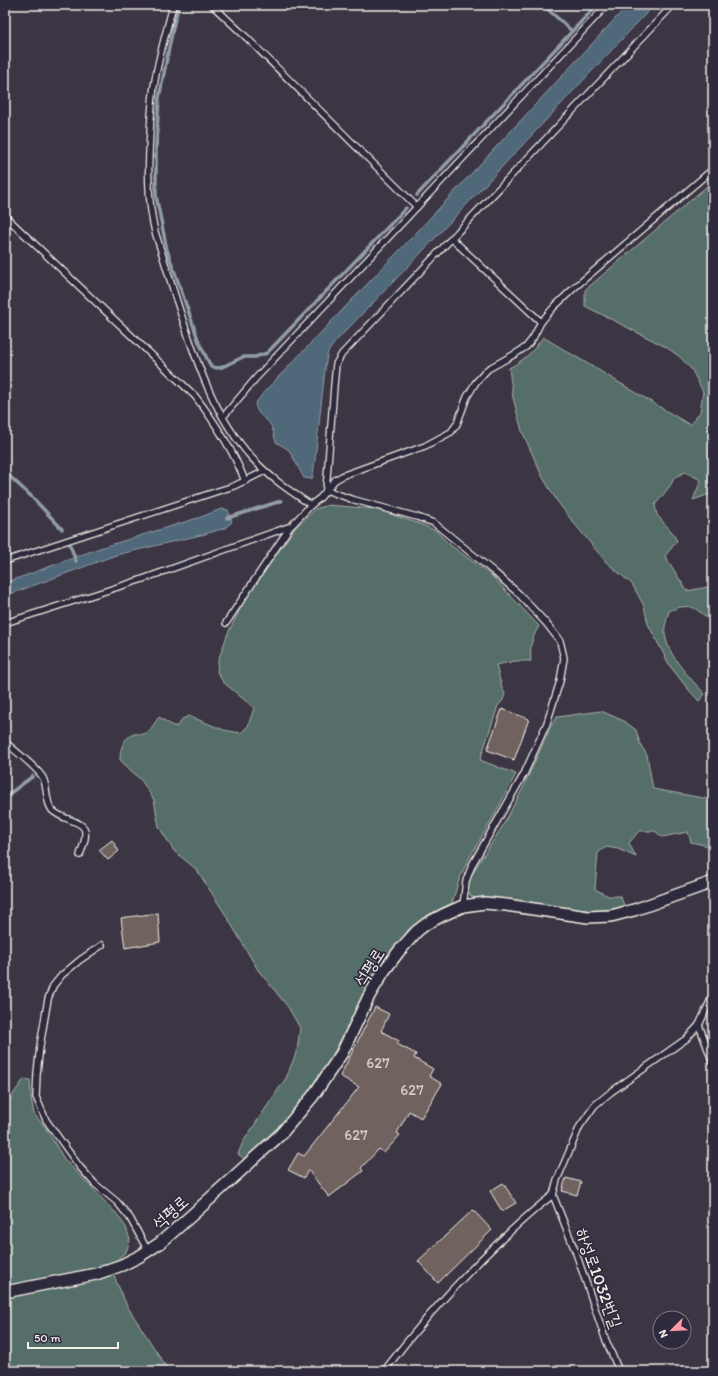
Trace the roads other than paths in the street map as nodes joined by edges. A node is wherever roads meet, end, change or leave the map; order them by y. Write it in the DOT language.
graph roads {
  1 [pos="173,5"];
  2 [pos="212,5"];
  3 [pos="607,5"];
  4 [pos="673,5"];
  5 [pos="713,169"];
  6 [pos="417,208"];
  7 [pos="5,216"];
  8 [pos="452,239"];
  9 [pos="541,322"];
  10 [pos="223,418"];
  11 [pos="265,471"];
  12 [pos="245,481"];
  13 [pos="326,490"];
  14 [pos="311,505"];
  15 [pos="291,526"];
  16 [pos="5,561"];
  17 [pos="5,623"];
  18 [pos="226,623"];
  19 [pos="5,742"];
  20 [pos="80,855"];
  21 [pos="713,882"];
  22 [pos="463,906"];
  23 [pos="102,945"];
  24 [pos="713,995"];
  25 [pos="699,1025"];
  26 [pos="713,1063"];
  27 [pos="553,1195"];
  28 [pos="148,1251"];
  29 [pos="5,1292"];
  30 [pos="384,1371"];
  31 [pos="619,1371"];
  1 -- 10 [label="lane"];
  2 -- 6 [label="lane"];
  3 -- 6 [label="lane"];
  4 -- 8 [label="lane"];
  5 -- 9 [label="lane"];
  6 -- 10 [label="lane"];
  7 -- 12 [label="lane"];
  8 -- 9 [label="lane"];
  8 -- 13 [label="lane"];
  9 -- 13 [label="lane"];
  10 -- 11 [label="lane"];
  11 -- 12 [label="lane"];
  11 -- 14 [label="lane"];
  12 -- 16 [label="lane"];
  13 -- 14 [label="lane"];
  13 -- 22 [label="lane"];
  14 -- 15 [label="lane"];
  15 -- 17 [label="lane"];
  15 -- 18 [label="lane"];
  19 -- 20 [label="lane"];
  21 -- 22 [label="street, 석평로"];
  22 -- 28 [label="street, 석평로"];
  23 -- 28 [label="lane, 석평로"];
  24 -- 25 [label="lane"];
  25 -- 26 [label="lane"];
  25 -- 27 [label="lane"];
  27 -- 30 [label="lane"];
  27 -- 31 [label="lane, 하성로1032번길"];
  28 -- 29 [label="street, 석평로"];
}
